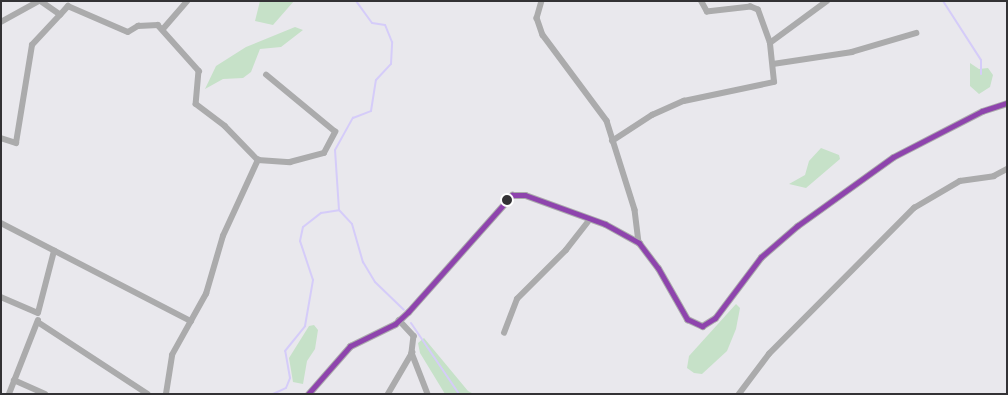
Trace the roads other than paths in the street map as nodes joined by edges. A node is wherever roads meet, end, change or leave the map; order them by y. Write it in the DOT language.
graph roads {
  1 [pos="39,1"];
  2 [pos="188,1"];
  3 [pos="542,1"];
  4 [pos="701,1"];
  5 [pos="827,1"];
  6 [pos="70,4"];
  7 [pos="60,15"];
  8 [pos="1,22"];
  9 [pos="163,29"];
  10 [pos="916,33"];
  11 [pos="770,43"];
  12 [pos="772,64"];
  13 [pos="266,75"];
  14 [pos="1007,103"];
  15 [pos="1,138"];
  16 [pos="612,141"];
  17 [pos="258,160"];
  18 [pos="1007,169"];
  19 [pos="590,219"];
  20 [pos="1,224"];
  21 [pos="639,243"];
  22 [pos="54,251"];
  23 [pos="1,297"];
  24 [pos="38,313"];
  25 [pos="399,320"];
  26 [pos="191,321"];
  27 [pos="38,322"];
  28 [pos="504,333"];
  29 [pos="412,353"];
  30 [pos="14,380"];
  31 [pos="10,394"];
  32 [pos="45,394"];
  33 [pos="148,394"];
  34 [pos="166,394"];
  35 [pos="308,394"];
  36 [pos="388,394"];
  37 [pos="428,394"];
  38 [pos="739,394"];
  1 -- 7 [label="street"];
  1 -- 8 [label="street"];
  2 -- 9 [label="street"];
  3 -- 16 [label="street"];
  4 -- 11 [label="street"];
  5 -- 11 [label="street"];
  6 -- 7 [label="street"];
  6 -- 9 [label="street"];
  7 -- 15 [label="street"];
  9 -- 17 [label="street"];
  10 -- 12 [label="street"];
  11 -- 12 [label="street"];
  12 -- 16 [label="street"];
  13 -- 17 [label="street"];
  14 -- 21 [label="street"];
  16 -- 21 [label="street"];
  17 -- 26 [label="street"];
  18 -- 38 [label="street"];
  19 -- 21 [label="street"];
  19 -- 25 [label="street"];
  19 -- 28 [label="street"];
  20 -- 22 [label="street"];
  22 -- 24 [label="street"];
  22 -- 26 [label="street"];
  23 -- 24 [label="street"];
  24 -- 27 [label="street"];
  25 -- 29 [label="street"];
  25 -- 35 [label="street"];
  26 -- 34 [label="street"];
  27 -- 30 [label="street"];
  27 -- 33 [label="street"];
  29 -- 36 [label="street"];
  29 -- 37 [label="street"];
  30 -- 31 [label="street"];
  30 -- 32 [label="street"];
}
